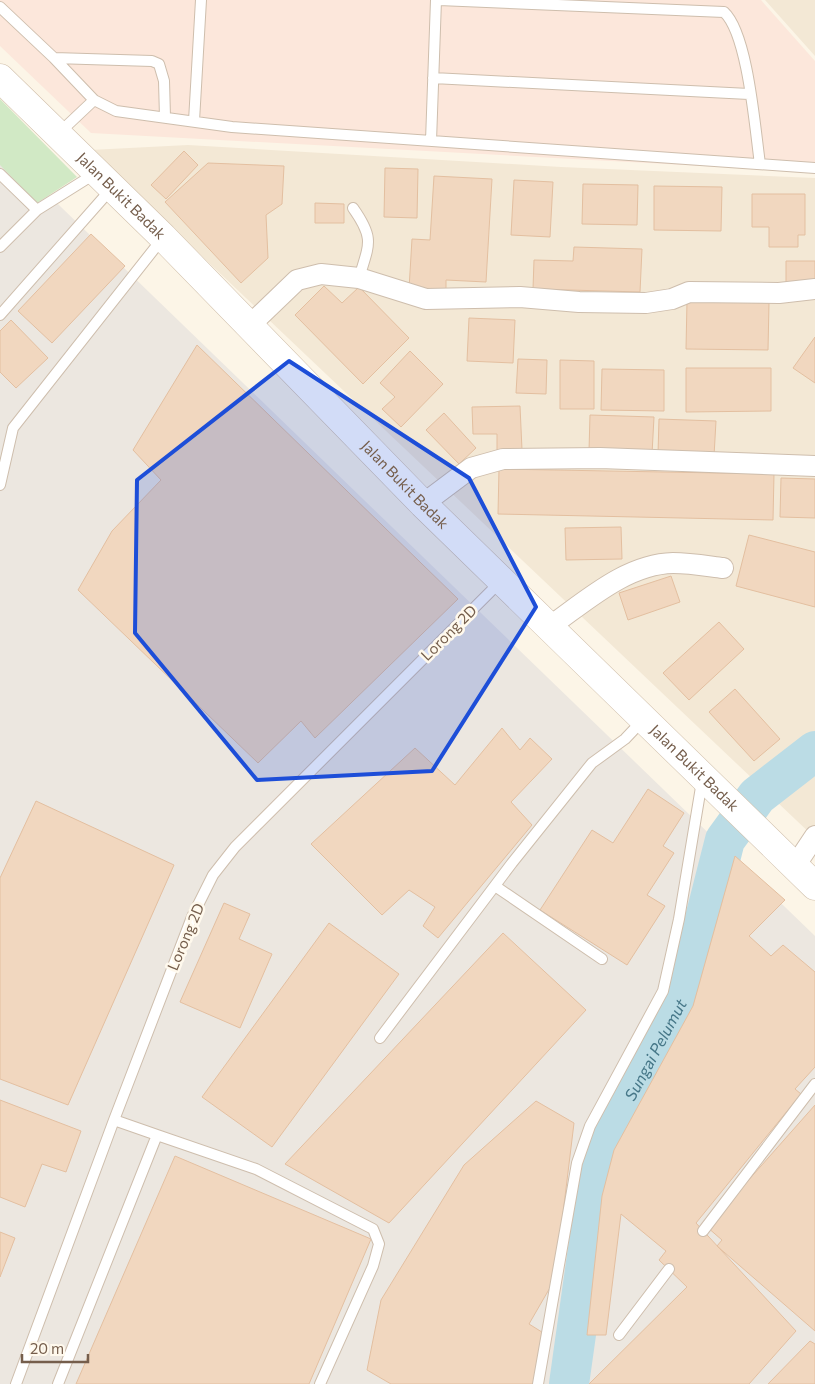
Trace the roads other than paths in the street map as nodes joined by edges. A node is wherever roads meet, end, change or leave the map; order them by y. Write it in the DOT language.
graph roads {
  1 [pos="201,0"];
  2 [pos="438,0"];
  3 [pos="0,7"];
  4 [pos="54,58"];
  5 [pos="0,78"];
  6 [pos="434,78"];
  7 [pos="749,94"];
  8 [pos="94,100"];
  9 [pos="165,117"];
  10 [pos="194,121"];
  11 [pos="58,135"];
  12 [pos="431,141"];
  13 [pos="760,164"];
  14 [pos="815,168"];
  15 [pos="0,174"];
  16 [pos="105,180"];
  17 [pos="353,208"];
  18 [pos="37,210"];
  19 [pos="163,237"];
  20 [pos="0,247"];
  21 [pos="360,278"];
  22 [pos="815,289"];
  23 [pos="0,315"];
  24 [pos="248,327"];
  25 [pos="815,466"];
  26 [pos="0,485"];
  27 [pos="423,504"];
  28 [pos="723,568"];
  29 [pos="501,581"];
  30 [pos="549,627"];
  31 [pos="643,720"];
  32 [pos="703,777"];
  33 [pos="815,836"];
  34 [pos="795,866"];
  35 [pos="495,886"];
  36 [pos="815,886"];
  37 [pos="602,958"];
  38 [pos="380,1038"];
  39 [pos="815,1084"];
  40 [pos="114,1120"];
  41 [pos="157,1135"];
  42 [pos="703,1231"];
  43 [pos="669,1269"];
  44 [pos="619,1335"];
  45 [pos="16,1384"];
  46 [pos="58,1384"];
  47 [pos="320,1384"];
  48 [pos="538,1384"];
  1 -- 10 [label="lane"];
  2 -- 6 [label="lane"];
  2 -- 7 [label="lane"];
  3 -- 4 [label="lane"];
  4 -- 8 [label="lane"];
  4 -- 9 [label="lane"];
  5 -- 11 [label="main road, Jalan Bukit Badak"];
  6 -- 7 [label="lane"];
  6 -- 12 [label="lane"];
  7 -- 13 [label="lane"];
  8 -- 9 [label="lane"];
  8 -- 11 [label="lane"];
  9 -- 10 [label="lane"];
  10 -- 12 [label="lane"];
  11 -- 16 [label="main road, Jalan Bukit Badak"];
  12 -- 13 [label="lane"];
  13 -- 14 [label="lane"];
  15 -- 18 [label="lane"];
  16 -- 18 [label="lane"];
  16 -- 19 [label="main road, Jalan Bukit Badak"];
  16 -- 23 [label="lane"];
  17 -- 21 [label="lane"];
  18 -- 20 [label="lane"];
  19 -- 24 [label="main road, Jalan Bukit Badak"];
  19 -- 26 [label="lane"];
  21 -- 22 [label="street"];
  21 -- 24 [label="street"];
  24 -- 27 [label="main road, Jalan Bukit Badak"];
  25 -- 27 [label="street"];
  27 -- 29 [label="main road, Jalan Bukit Badak"];
  28 -- 30 [label="street"];
  29 -- 30 [label="main road, Jalan Bukit Badak"];
  29 -- 40 [label="lane, Lorong 2D"];
  30 -- 31 [label="main road, Jalan Bukit Badak"];
  31 -- 32 [label="main road, Jalan Bukit Badak"];
  31 -- 35 [label="lane"];
  32 -- 34 [label="main road, Jalan Bukit Badak"];
  32 -- 48 [label="lane"];
  33 -- 34 [label="street"];
  34 -- 36 [label="main road, Jalan Bukit Badak"];
  35 -- 37 [label="lane"];
  35 -- 38 [label="lane"];
  39 -- 42 [label="lane"];
  40 -- 41 [label="lane"];
  40 -- 45 [label="lane, Lorong 2D"];
  41 -- 46 [label="lane"];
  41 -- 47 [label="lane"];
  43 -- 44 [label="lane"];
}
